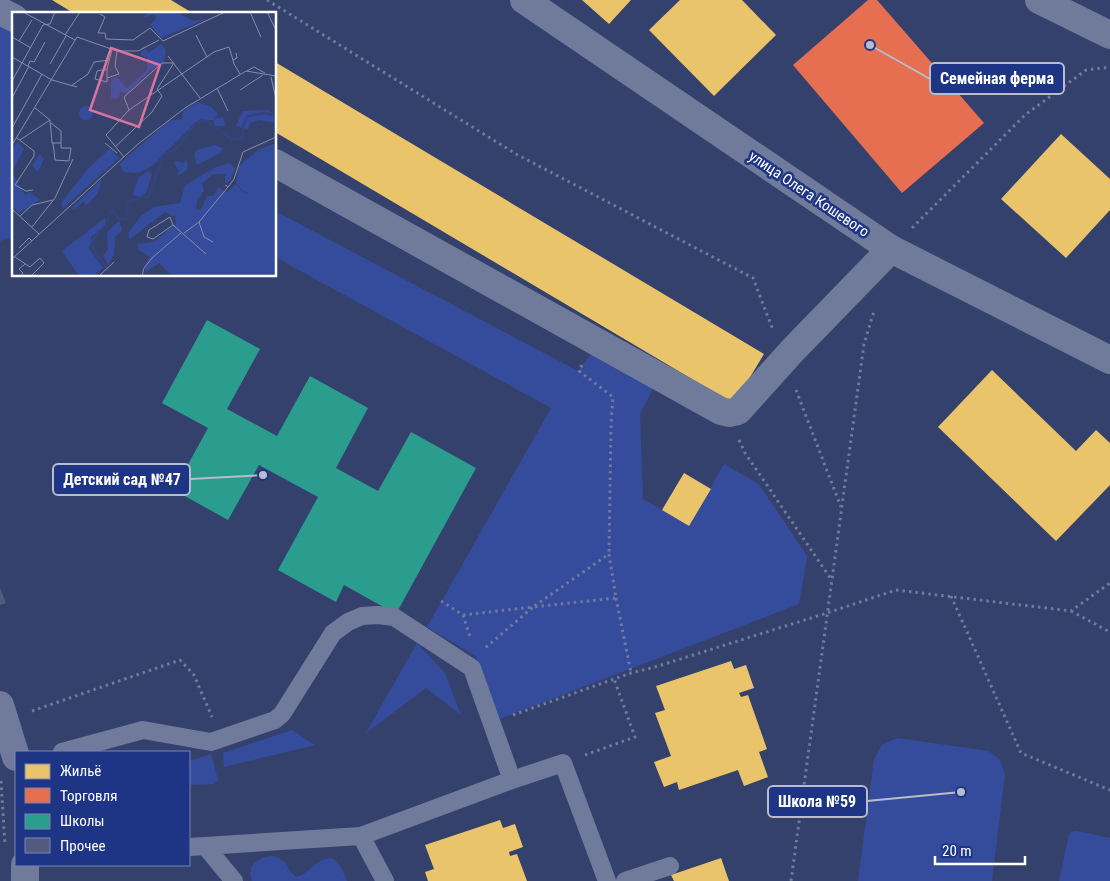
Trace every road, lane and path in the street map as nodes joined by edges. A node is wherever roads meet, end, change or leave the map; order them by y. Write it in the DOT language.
graph roads {
  1 [pos="267,0"];
  2 [pos="524,0"];
  3 [pos="1039,0"];
  4 [pos="0,11"];
  5 [pos="12,17"];
  6 [pos="1110,35"];
  7 [pos="1110,67"];
  8 [pos="276,164"];
  9 [pos="891,250"];
  10 [pos="875,306"];
  11 [pos="593,340"];
  12 [pos="784,360"];
  13 [pos="1110,360"];
  14 [pos="745,453"];
  15 [pos="842,508"];
  16 [pos="609,554"];
  17 [pos="832,579"];
  18 [pos="1110,583"];
  19 [pos="950,596"];
  20 [pos="616,598"];
  21 [pos="441,601"];
  22 [pos="533,607"];
  23 [pos="1071,611"];
  24 [pos="827,613"];
  25 [pos="462,615"];
  26 [pos="1110,632"];
  27 [pos="471,640"];
  28 [pos="483,650"];
  29 [pos="631,674"];
  30 [pos="614,679"];
  31 [pos="2,713"];
  32 [pos="492,722"];
  33 [pos="221,739"];
  34 [pos="66,751"];
  35 [pos="15,754"];
  36 [pos="564,763"];
  37 [pos="0,778"];
  38 [pos="512,780"];
  39 [pos="1110,790"];
  40 [pos="361,836"];
  41 [pos="197,847"];
  42 [pos="15,859"];
  43 [pos="18,866"];
  44 [pos="670,866"];
  45 [pos="25,881"];
  46 [pos="234,881"];
  47 [pos="385,881"];
  48 [pos="607,881"];
  49 [pos="625,881"];
  50 [pos="791,881"];
  1 -- 12 [label="path"];
  2 -- 9 [label="street, улица Олега Кошевого"];
  3 -- 6 [label="street"];
  4 -- 5 [label="street"];
  7 -- 9 [label="path"];
  8 -- 11 [label="street"];
  9 -- 12 [label="street"];
  9 -- 13 [label="street, улица Олега Кошевого"];
  10 -- 15 [label="path"];
  11 -- 12 [label="street"];
  11 -- 16 [label="path"];
  12 -- 15 [label="path"];
  14 -- 17 [label="path"];
  15 -- 17 [label="path"];
  16 -- 20 [label="path"];
  16 -- 22 [label="path"];
  17 -- 24 [label="path"];
  18 -- 23 [label="path"];
  19 -- 23 [label="path"];
  19 -- 24 [label="path"];
  19 -- 39 [label="path"];
  20 -- 22 [label="path"];
  20 -- 29 [label="path"];
  21 -- 25 [label="path"];
  22 -- 25 [label="path"];
  22 -- 28 [label="path"];
  23 -- 26 [label="path"];
  24 -- 29 [label="path"];
  24 -- 50 [label="path"];
  25 -- 27 [label="path"];
  29 -- 30 [label="path"];
  30 -- 32 [label="path"];
  30 -- 36 [label="path"];
  31 -- 33 [label="path"];
  31 -- 35 [label="street"];
  32 -- 33 [label="lane"];
  32 -- 38 [label="lane"];
  33 -- 34 [label="lane"];
  36 -- 38 [label="lane"];
  36 -- 48 [label="lane"];
  37 -- 42 [label="path"];
  38 -- 40 [label="lane"];
  40 -- 41 [label="lane"];
  40 -- 47 [label="lane"];
  41 -- 46 [label="lane"];
  43 -- 45 [label="street"];
  44 -- 49 [label="lane"];
}
